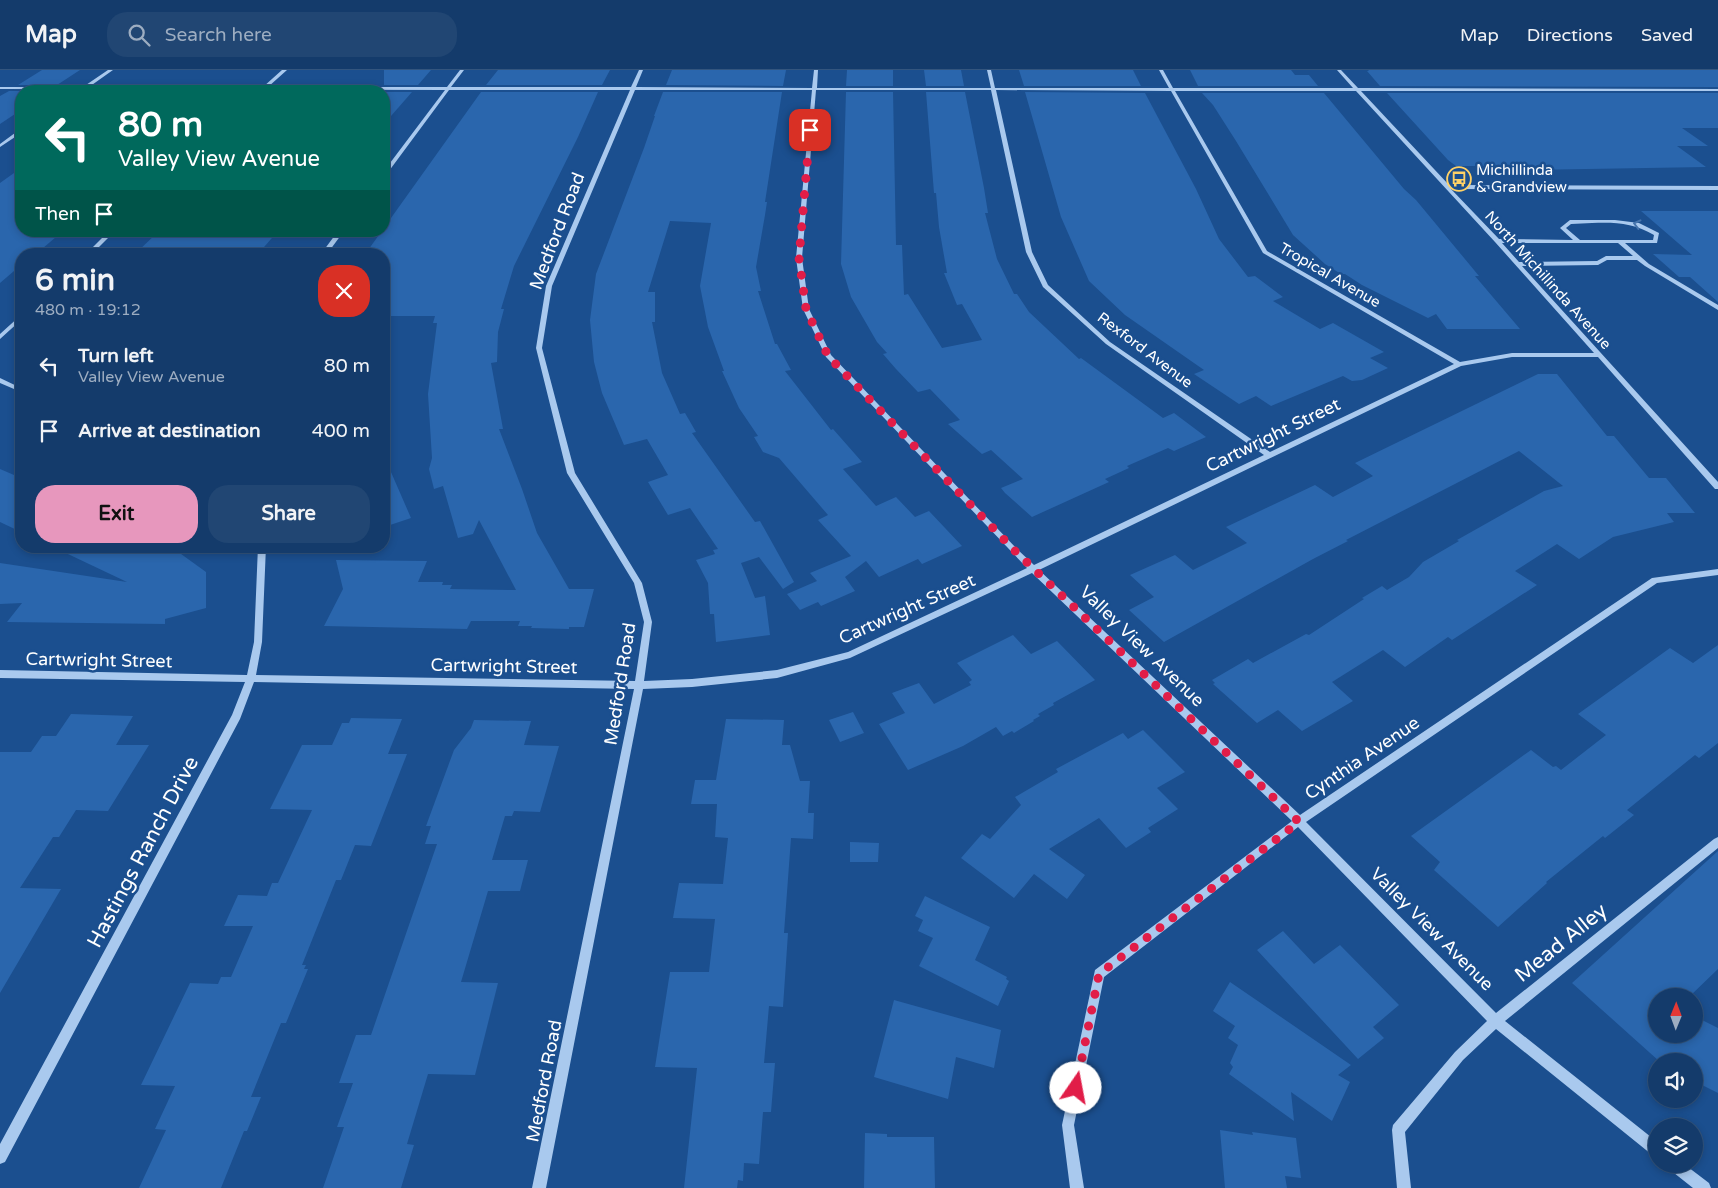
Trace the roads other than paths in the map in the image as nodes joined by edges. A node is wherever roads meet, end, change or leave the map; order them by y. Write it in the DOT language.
graph roads {
  1 [pos="111,70"];
  2 [pos="285,70"];
  3 [pos="462,70"];
  4 [pos="641,70"];
  5 [pos="816,70"];
  6 [pos="989,70"];
  7 [pos="1162,70"];
  8 [pos="1338,70"];
  9 [pos="89,85"];
  10 [pos="268,85"];
  11 [pos="0,88"];
  12 [pos="15,88"];
  13 [pos="448,88"];
  14 [pos="633,88"];
  15 [pos="814,88"];
  16 [pos="390,89"];
  17 [pos="994,89"];
  18 [pos="1355,89"];
  19 [pos="1172,90"];
  20 [pos="1718,90"];
  21 [pos="15,136"];
  22 [pos="0,146"];
  23 [pos="390,166"];
  24 [pos="1446,187"];
  25 [pos="1718,188"];
  26 [pos="106,237"];
  27 [pos="337,237"];
  28 [pos="1497,241"];
  29 [pos="1578,241"];
  30 [pos="1619,242"];
  31 [pos="94,248"];
  32 [pos="328,248"];
  33 [pos="1639,258"];
  34 [pos="1517,264"];
  35 [pos="1718,308"];
  36 [pos="15,323"];
  37 [pos="0,337"];
  38 [pos="1599,355"];
  39 [pos="1459,364"];
  40 [pos="0,380"];
  41 [pos="15,387"];
  42 [pos="1269,455"];
  43 [pos="1718,487"];
  44 [pos="262,553"];
  45 [pos="1033,569"];
  46 [pos="1718,572"];
  47 [pos="0,674"];
  48 [pos="251,679"];
  49 [pos="640,685"];
  50 [pos="1299,822"];
  51 [pos="1718,842"];
  52 [pos="1496,1020"];
  53 [pos="1648,1143"];
  54 [pos="0,1157"];
  55 [pos="1685,1173"];
  56 [pos="539,1188"];
  57 [pos="1076,1188"];
  58 [pos="1404,1188"];
  59 [pos="1704,1188"];
  1 -- 9 [label="street"];
  2 -- 10 [label="street"];
  3 -- 13 [label="street"];
  4 -- 14 [label="street, Medford Road"];
  5 -- 15 [label="street, Valley View Avenue"];
  6 -- 17 [label="street, Rexford Avenue"];
  7 -- 19 [label="street, Tropical Avenue"];
  8 -- 18 [label="street, North Michillinda Avenue"];
  11 -- 12 [label="street"];
  13 -- 14 [label="street"];
  13 -- 16 [label="street"];
  13 -- 23 [label="street"];
  14 -- 15 [label="street"];
  14 -- 49 [label="street, Medford Road"];
  15 -- 17 [label="street"];
  15 -- 45 [label="street, Valley View Avenue"];
  17 -- 19 [label="street"];
  17 -- 42 [label="street, Rexford Avenue"];
  18 -- 19 [label="street"];
  18 -- 20 [label="street"];
  18 -- 24 [label="street, North Michillinda Avenue"];
  19 -- 39 [label="street, Tropical Avenue"];
  21 -- 22 [label="street"];
  24 -- 25 [label="street"];
  24 -- 28 [label="street, North Michillinda Avenue"];
  26 -- 31 [label="street"];
  27 -- 32 [label="street"];
  28 -- 29 [label="street"];
  28 -- 34 [label="street, North Michillinda Avenue"];
  29 -- 30 [label="street"];
  30 -- 29 [label="street, one-way"];
  30 -- 33 [label="street"];
  33 -- 34 [label="street"];
  33 -- 35 [label="street"];
  34 -- 38 [label="street, North Michillinda Avenue"];
  36 -- 37 [label="street"];
  38 -- 39 [label="street, Cartwright Street"];
  38 -- 43 [label="street, North Michillinda Avenue"];
  39 -- 42 [label="street, Cartwright Street"];
  40 -- 41 [label="street"];
  42 -- 45 [label="street, Cartwright Street"];
  44 -- 48 [label="street, Hastings Ranch Drive"];
  45 -- 49 [label="street, Cartwright Street"];
  45 -- 50 [label="street, Valley View Avenue"];
  46 -- 50 [label="street, Cynthia Avenue"];
  47 -- 48 [label="street, Cartwright Street"];
  48 -- 49 [label="street, Cartwright Street"];
  48 -- 54 [label="street, Hastings Ranch Drive"];
  49 -- 56 [label="street, Medford Road"];
  50 -- 52 [label="street, Valley View Avenue"];
  50 -- 57 [label="street, Cynthia Avenue"];
  51 -- 52 [label="street, Mead Alley"];
  52 -- 53 [label="street, Valley View Avenue"];
  52 -- 58 [label="street, Mead Alley"];
  55 -- 59 [label="street"];
}
